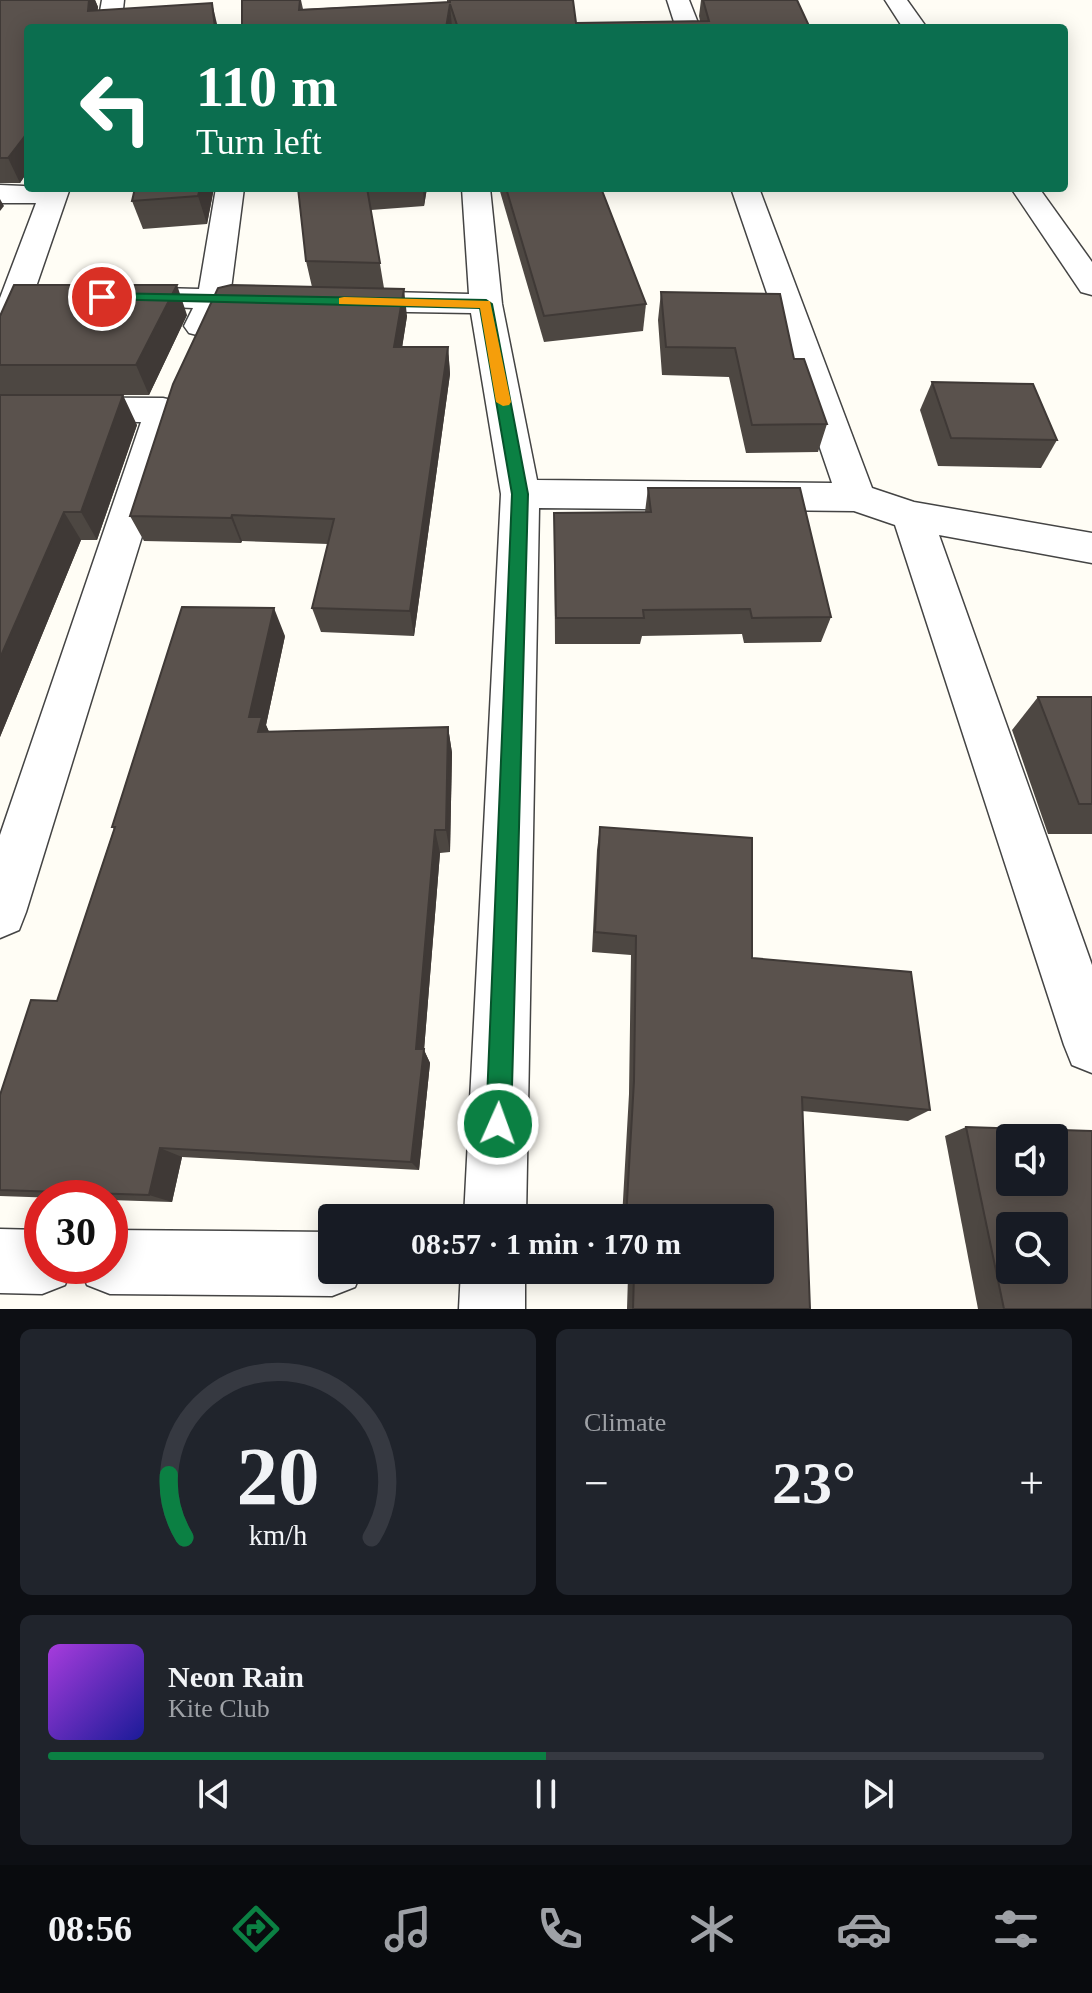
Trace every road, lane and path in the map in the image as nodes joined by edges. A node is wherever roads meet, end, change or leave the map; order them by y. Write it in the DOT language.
graph roads {
  1 [pos="113,0"];
  2 [pos="678,0"];
  3 [pos="896,0"];
  4 [pos="110,24"];
  5 [pos="687,24"];
  6 [pos="912,24"];
  7 [pos="55,192"];
  8 [pos="229,192"];
  9 [pos="476,192"];
  10 [pos="746,192"];
  11 [pos="1028,192"];
  12 [pos="0,194"];
  13 [pos="1092,285"];
  14 [pos="93,296"];
  15 [pos="214,299"];
  16 [pos="294,300"];
  17 [pos="326,301"];
  18 [pos="486,304"];
  19 [pos="0,342"];
  20 [pos="175,382"];
  21 [pos="0,409"];
  22 [pos="520,494"];
  23 [pos="856,497"];
  24 [pos="912,516"];
  25 [pos="1092,548"];
  26 [pos="0,912"];
  27 [pos="1092,1045"];
  28 [pos="495,1204"];
  29 [pos="0,1261"];
  30 [pos="24,1262"];
  31 [pos="128,1262"];
  32 [pos="318,1264"];
  33 [pos="493,1284"];
  34 [pos="492,1309"];
  1 -- 4 [label="street"];
  2 -- 5 [label="street"];
  3 -- 6 [label="street"];
  7 -- 12 [label="street"];
  7 -- 19 [label="street"];
  8 -- 15 [label="street"];
  9 -- 18 [label="street"];
  10 -- 23 [label="street"];
  11 -- 13 [label="street"];
  14 -- 15 [label="street"];
  15 -- 16 [label="street"];
  15 -- 20 [label="street"];
  17 -- 18 [label="street"];
  18 -- 22 [label="street"];
  20 -- 21 [label="street"];
  20 -- 26 [label="street"];
  22 -- 23 [label="street"];
  22 -- 28 [label="street"];
  23 -- 24 [label="street"];
  24 -- 25 [label="street"];
  24 -- 27 [label="street"];
  29 -- 30 [label="street"];
  31 -- 32 [label="street"];
  33 -- 34 [label="street"];
}
